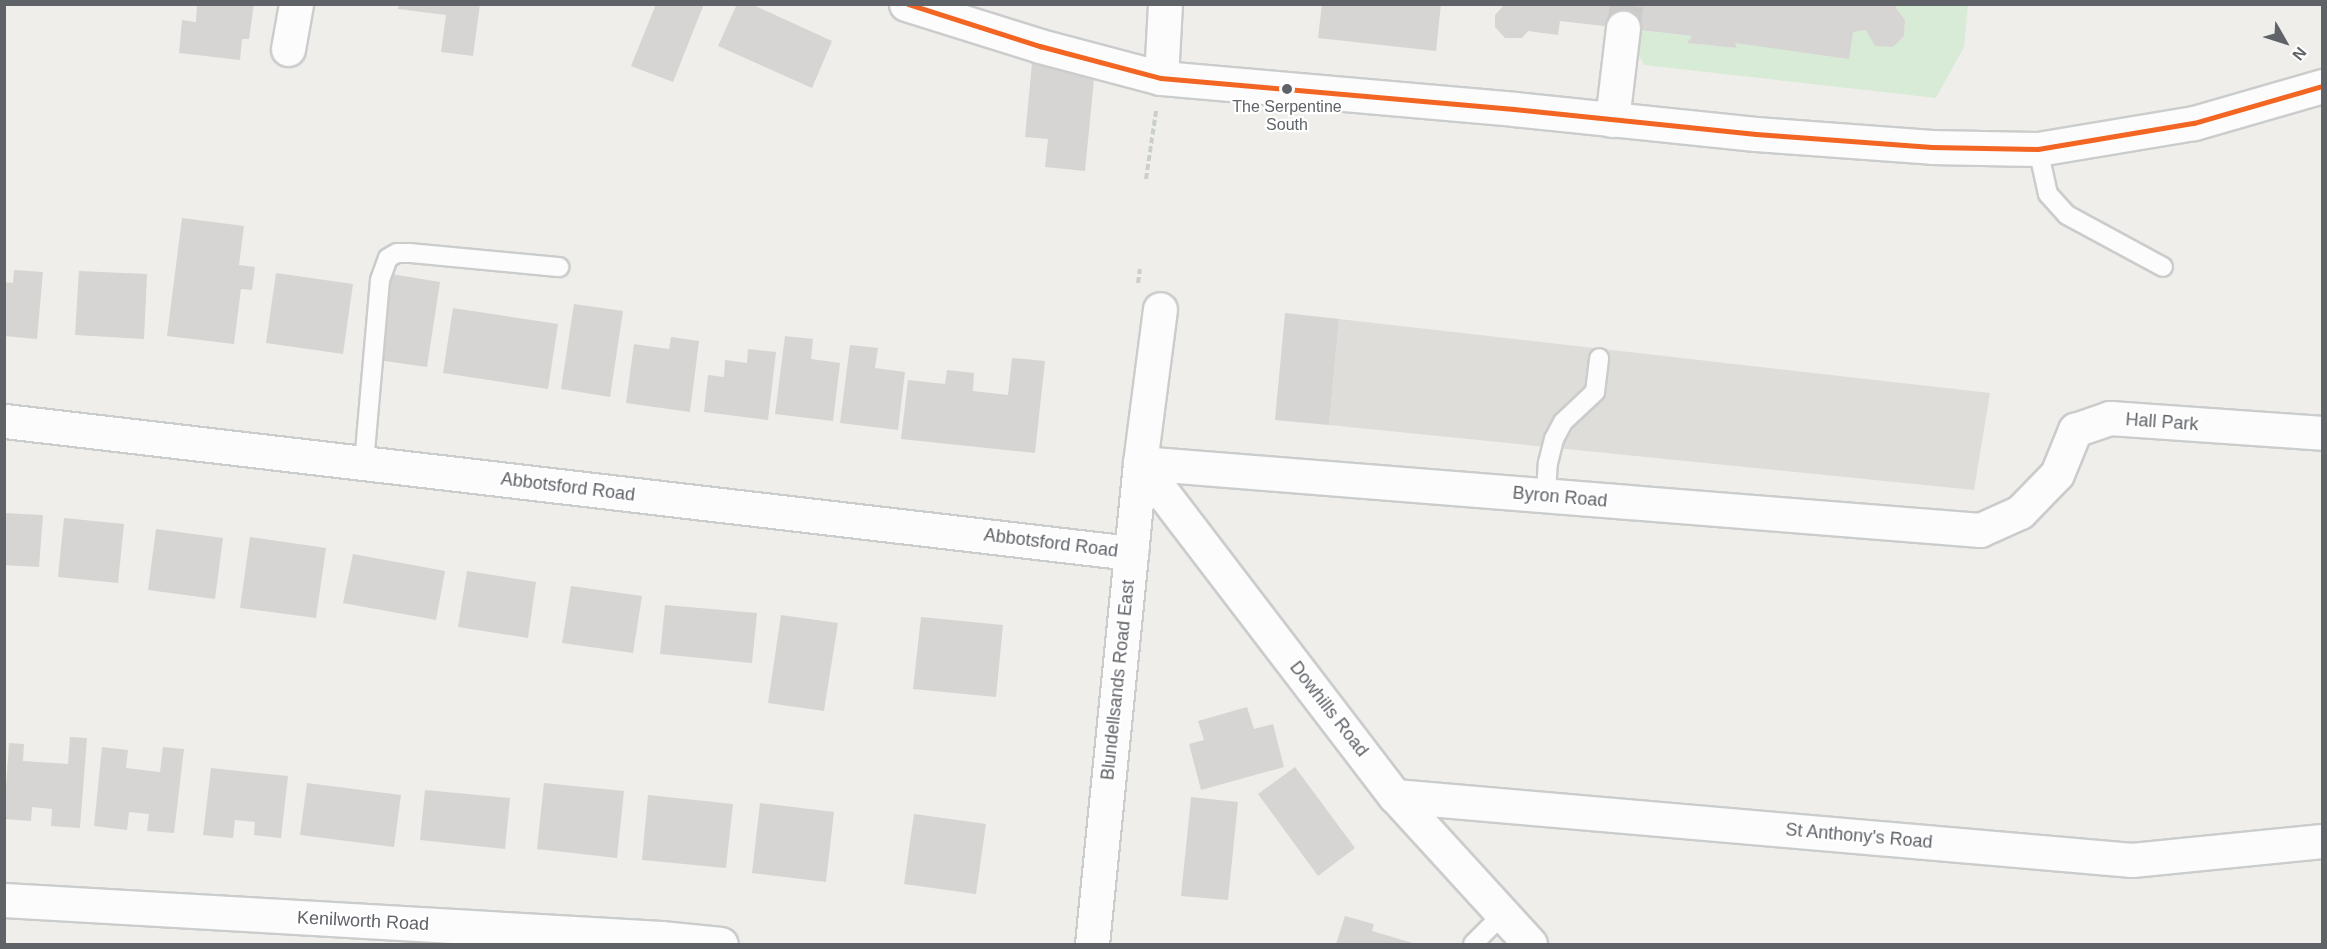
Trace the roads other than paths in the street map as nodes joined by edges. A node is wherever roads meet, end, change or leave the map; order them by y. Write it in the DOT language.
graph roads {
  1 [pos="296,4"];
  2 [pos="906,4"];
  3 [pos="1166,5"];
  4 [pos="1623,28"];
  5 [pos="288,50"];
  6 [pos="1161,78"];
  7 [pos="2322,86"];
  8 [pos="1612,120"];
  9 [pos="2038,149"];
  10 [pos="559,267"];
  11 [pos="2163,267"];
  12 [pos="1160,309"];
  13 [pos="1599,358"];
  14 [pos="5,421"];
  15 [pos="2322,433"];
  16 [pos="364,463"];
  17 [pos="1140,463"];
  18 [pos="1546,496"];
  19 [pos="1980,530"];
  20 [pos="1131,553"];
  21 [pos="1395,796"];
  22 [pos="2322,841"];
  23 [pos="4,900"];
  24 [pos="1503,915"];
  25 [pos="661,941"];
  26 [pos="720,945"];
  27 [pos="1092,945"];
  28 [pos="1473,945"];
  29 [pos="1530,945"];
  1 -- 5 [label="street"];
  2 -- 6 [label="street"];
  3 -- 6 [label="street"];
  4 -- 8 [label="street"];
  6 -- 8 [label="street"];
  7 -- 9 [label="street"];
  8 -- 9 [label="street"];
  9 -- 11 [label="lane"];
  10 -- 16 [label="lane"];
  12 -- 17 [label="street, Blundellsands Road East"];
  13 -- 18 [label="lane"];
  14 -- 16 [label="street, Abbotsford Road"];
  15 -- 19 [label="street, Hall Park"];
  16 -- 20 [label="street, Abbotsford Road"];
  17 -- 18 [label="street, Byron Road"];
  17 -- 20 [label="street, Blundellsands Road East"];
  17 -- 21 [label="street, Dowhills Road"];
  18 -- 19 [label="street, Byron Road"];
  20 -- 27 [label="street, Blundellsands Road East"];
  21 -- 22 [label="street, St Anthony's Road"];
  21 -- 24 [label="street, Dowhills Road"];
  23 -- 25 [label="street, Kenilworth Road"];
  24 -- 28 [label="lane"];
  24 -- 29 [label="street, Dowhills Road"];
  25 -- 26 [label="street, Kenilworth Road"];
}
